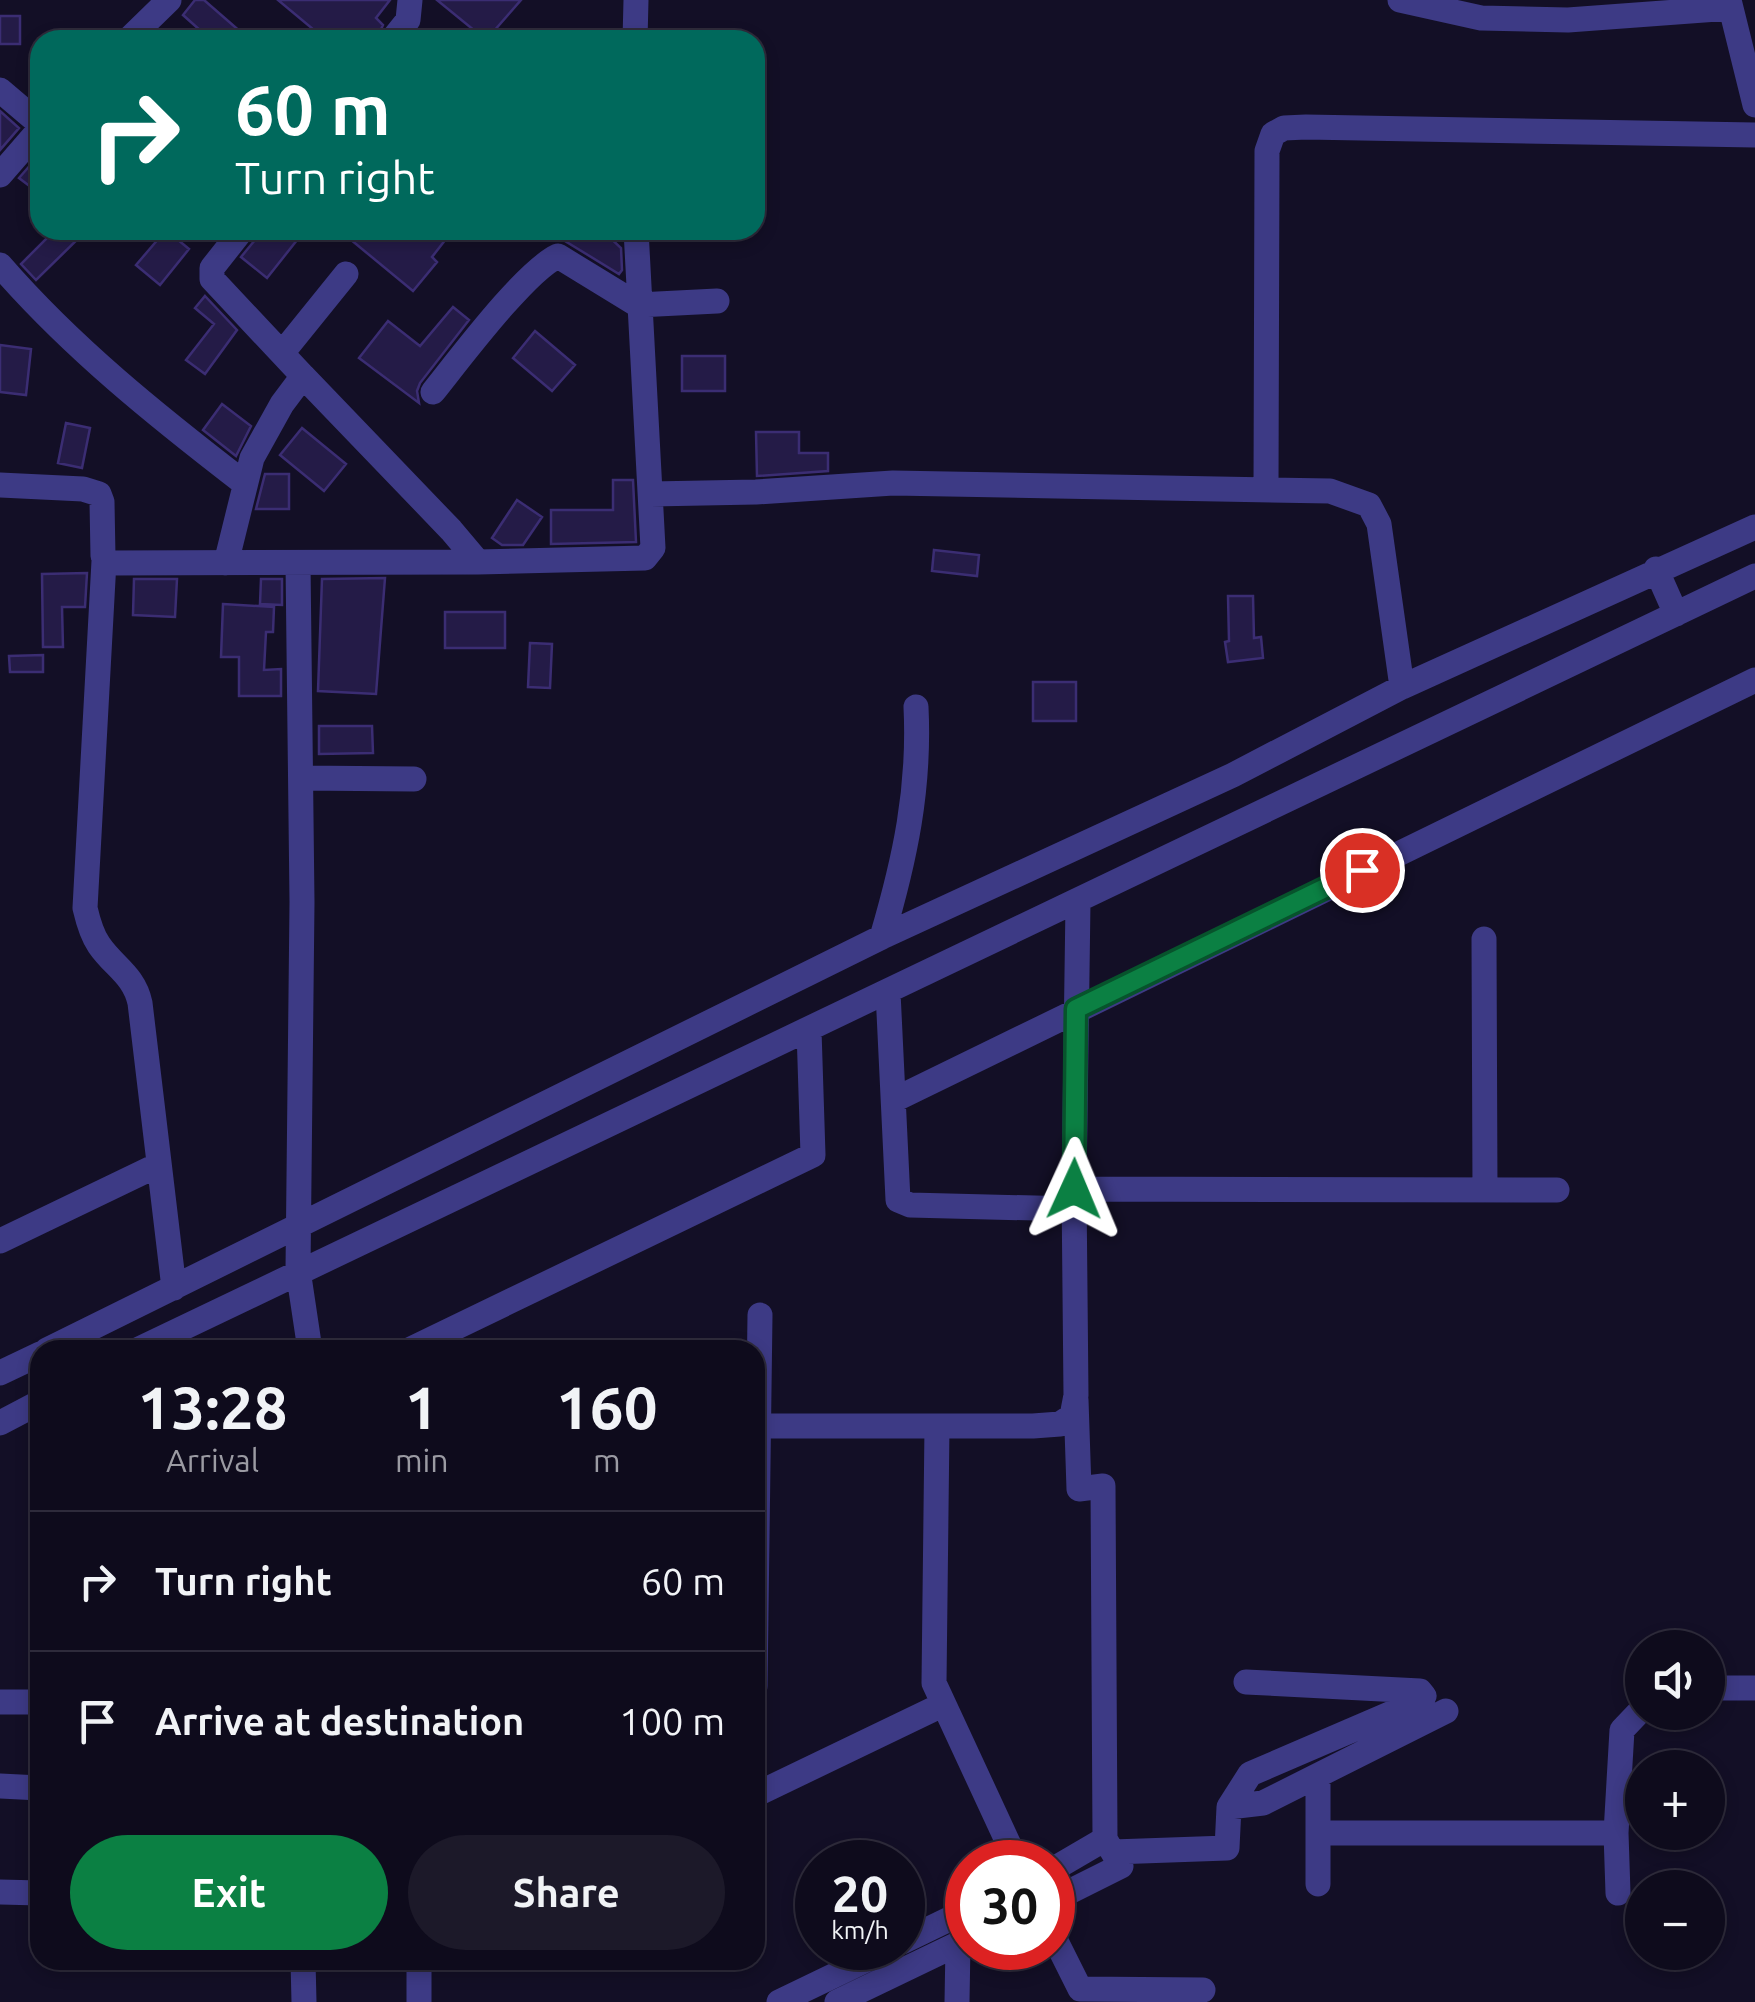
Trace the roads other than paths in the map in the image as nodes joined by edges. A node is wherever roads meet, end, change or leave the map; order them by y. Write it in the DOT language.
graph roads {
  1 [pos="169,0"];
  2 [pos="410,0"];
  3 [pos="636,0"];
  4 [pos="1400,0"];
  5 [pos="1730,4"];
  6 [pos="138,30"];
  7 [pos="400,30"];
  8 [pos="634,30"];
  9 [pos="0,90"];
  10 [pos="1755,105"];
  11 [pos="30,117"];
  12 [pos="1755,135"];
  13 [pos="30,138"];
  14 [pos="0,175"];
  15 [pos="234,240"];
  16 [pos="636,240"];
  17 [pos="0,265"];
  18 [pos="346,274"];
  19 [pos="717,301"];
  20 [pos="638,305"];
  21 [pos="283,352"];
  22 [pos="303,376"];
  23 [pos="433,392"];
  24 [pos="244,483"];
  25 [pos="0,485"];
  26 [pos="1266,490"];
  27 [pos="651,494"];
  28 [pos="1755,527"];
  29 [pos="104,561"];
  30 [pos="478,562"];
  31 [pos="226,563"];
  32 [pos="298,563"];
  33 [pos="1656,570"];
  34 [pos="1755,576"];
  35 [pos="1676,614"];
  36 [pos="1755,680"];
  37 [pos="1402,687"];
  38 [pos="916,707"];
  39 [pos="302,778"];
  40 [pos="414,779"];
  41 [pos="1078,902"];
  42 [pos="882,937"];
  43 [pos="1484,938"];
  44 [pos="888,992"];
  45 [pos="1076,1009"];
  46 [pos="809,1030"];
  47 [pos="894,1100"];
  48 [pos="158,1165"];
  49 [pos="1484,1190"];
  50 [pos="1557,1190"];
  51 [pos="1074,1199"];
  52 [pos="300,1224"];
  53 [pos="0,1241"];
  54 [pos="298,1270"];
  55 [pos="174,1288"];
  56 [pos="760,1315"];
  57 [pos="67,1340"];
  58 [pos="156,1340"];
  59 [pos="308,1340"];
  60 [pos="429,1340"];
  61 [pos="760,1340"];
  62 [pos="30,1359"];
  63 [pos="0,1373"];
  64 [pos="1076,1395"];
  65 [pos="30,1407"];
  66 [pos="0,1423"];
  67 [pos="765,1426"];
  68 [pos="937,1426"];
  69 [pos="1246,1682"];
  70 [pos="1725,1688"];
  71 [pos="1755,1688"];
  72 [pos="0,1702"];
  73 [pos="30,1702"];
  74 [pos="942,1705"];
  75 [pos="1446,1711"];
  76 [pos="1625,1727"];
  77 [pos="1318,1778"];
  78 [pos="0,1786"];
  79 [pos="30,1788"];
  80 [pos="765,1790"];
  81 [pos="1229,1808"];
  82 [pos="1616,1833"];
  83 [pos="1318,1834"];
  84 [pos="1006,1840"];
  85 [pos="1109,1845"];
  86 [pos="1075,1860"];
  87 [pos="1318,1884"];
  88 [pos="1075,1889"];
  89 [pos="0,1892"];
  90 [pos="30,1893"];
  91 [pos="1618,1893"];
  92 [pos="945,1949"];
  93 [pos="303,1970"];
  94 [pos="419,1970"];
  95 [pos="845,1970"];
  96 [pos="960,1970"];
  97 [pos="1070,1970"];
  98 [pos="1203,1990"];
  99 [pos="304,2002"];
  100 [pos="419,2002"];
  101 [pos="779,2002"];
  102 [pos="837,2002"];
  103 [pos="957,2002"];
  1 -- 6 [label="street"];
  2 -- 7 [label="street"];
  3 -- 8 [label="street"];
  4 -- 5 [label="street"];
  5 -- 10 [label="street"];
  9 -- 11 [label="street"];
  12 -- 26 [label="street"];
  13 -- 14 [label="street"];
  15 -- 21 [label="street"];
  16 -- 20 [label="street"];
  17 -- 24 [label="street"];
  18 -- 21 [label="street"];
  19 -- 20 [label="street"];
  20 -- 23 [label="street"];
  20 -- 27 [label="street"];
  21 -- 22 [label="street"];
  22 -- 24 [label="street"];
  22 -- 30 [label="street"];
  24 -- 31 [label="street"];
  25 -- 29 [label="street"];
  26 -- 27 [label="street"];
  26 -- 37 [label="street"];
  27 -- 30 [label="street"];
  28 -- 33 [label="street"];
  29 -- 31 [label="street"];
  29 -- 48 [label="street"];
  30 -- 32 [label="street"];
  31 -- 32 [label="street"];
  32 -- 39 [label="street"];
  33 -- 35 [label="street"];
  33 -- 37 [label="street"];
  34 -- 35 [label="street"];
  35 -- 41 [label="street"];
  36 -- 45 [label="street"];
  37 -- 42 [label="street"];
  38 -- 42 [label="street"];
  39 -- 40 [label="street"];
  39 -- 52 [label="street"];
  41 -- 44 [label="street"];
  41 -- 45 [label="street"];
  42 -- 52 [label="street"];
  43 -- 49 [label="street"];
  44 -- 46 [label="street"];
  44 -- 47 [label="street"];
  45 -- 47 [label="street"];
  45 -- 51 [label="street"];
  46 -- 54 [label="street"];
  46 -- 60 [label="street"];
  47 -- 51 [label="street"];
  48 -- 53 [label="street"];
  48 -- 55 [label="street"];
  49 -- 50 [label="street"];
  49 -- 51 [label="street"];
  51 -- 64 [label="street"];
  52 -- 54 [label="street"];
  52 -- 55 [label="street"];
  54 -- 58 [label="street"];
  54 -- 59 [label="street"];
  55 -- 57 [label="street"];
  56 -- 61 [label="street"];
  62 -- 63 [label="street"];
  64 -- 68 [label="street"];
  64 -- 85 [label="street"];
  65 -- 66 [label="street"];
  67 -- 68 [label="street"];
  68 -- 74 [label="street"];
  69 -- 81 [label="street"];
  70 -- 71 [label="street"];
  72 -- 73 [label="street"];
  74 -- 80 [label="street"];
  74 -- 84 [label="street"];
  75 -- 77 [label="street"];
  76 -- 82 [label="street"];
  77 -- 81 [label="street"];
  77 -- 83 [label="street"];
  78 -- 79 [label="street"];
  81 -- 85 [label="street"];
  82 -- 83 [label="street"];
  82 -- 91 [label="street"];
  83 -- 87 [label="street"];
  85 -- 86 [label="street"];
  85 -- 88 [label="street"];
  89 -- 90 [label="street"];
  92 -- 102 [label="street"];
  93 -- 99 [label="street"];
  94 -- 100 [label="street"];
  95 -- 101 [label="street"];
  96 -- 103 [label="street"];
  97 -- 98 [label="street"];
}
